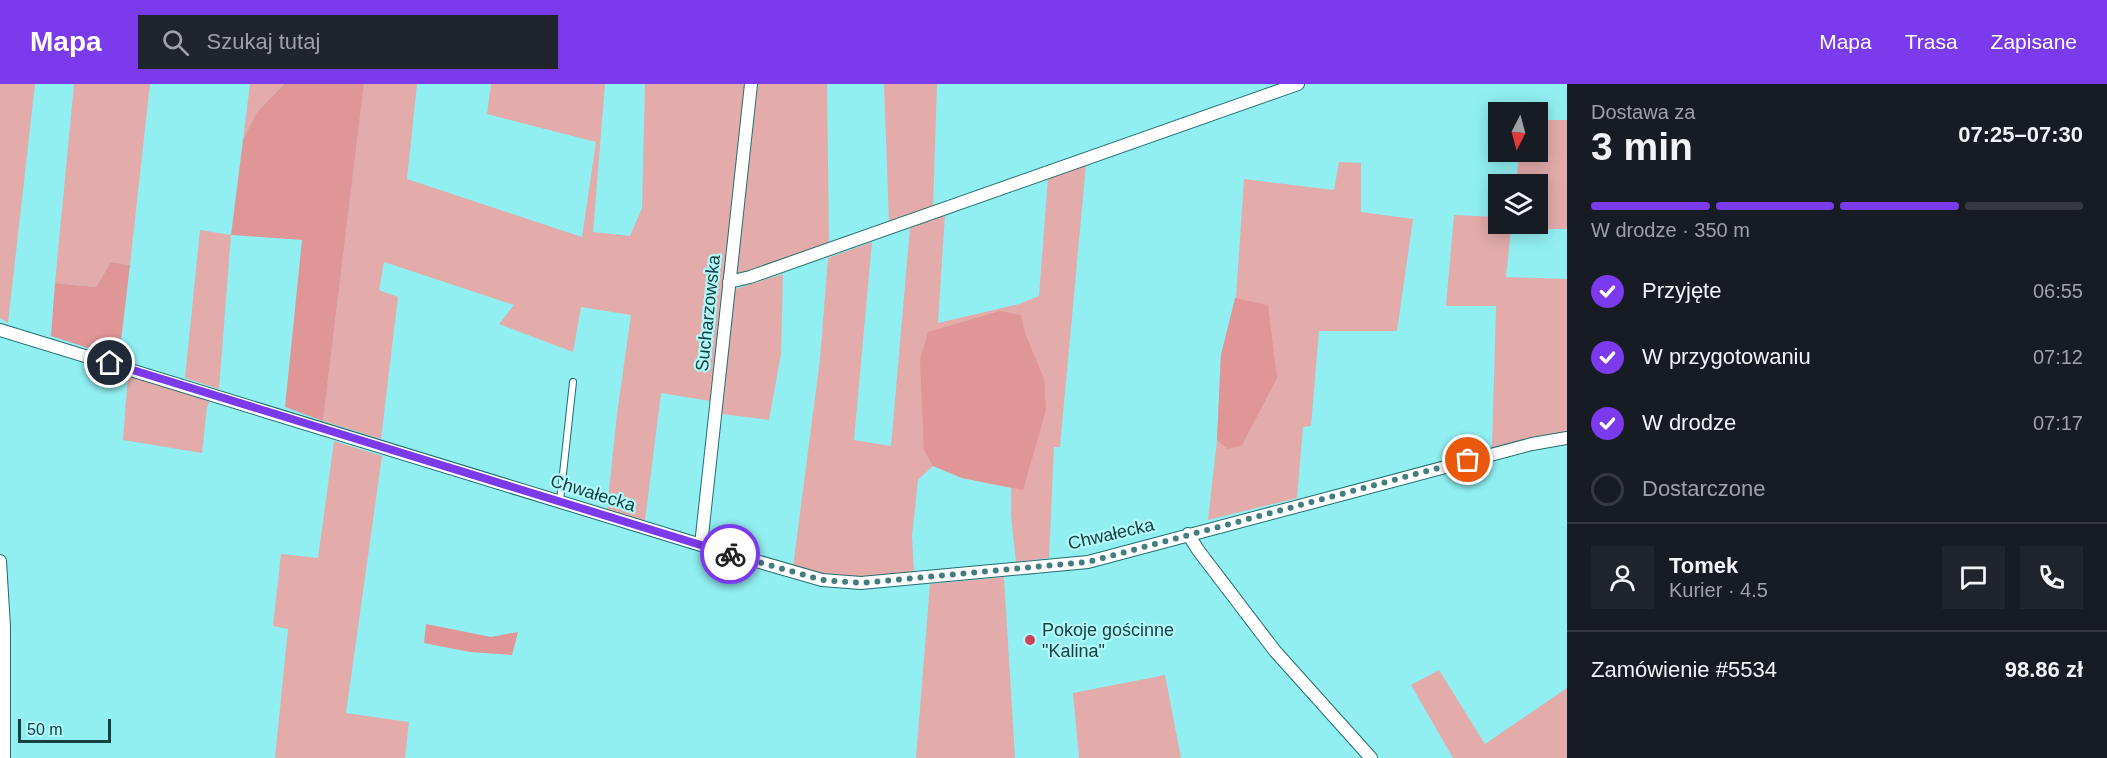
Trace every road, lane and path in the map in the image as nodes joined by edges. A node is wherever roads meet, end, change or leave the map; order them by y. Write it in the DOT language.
graph roads {
  1 [pos="751,84"];
  2 [pos="1298,84"];
  3 [pos="729,282"];
  4 [pos="0,330"];
  5 [pos="573,382"];
  6 [pos="1567,438"];
  7 [pos="560,502"];
  8 [pos="1188,534"];
  9 [pos="701,545"];
  10 [pos="0,561"];
  11 [pos="4,758"];
  12 [pos="1371,758"];
  1 -- 3 [label="street, Sucharzowska"];
  2 -- 3 [label="street"];
  3 -- 9 [label="street, Sucharzowska"];
  4 -- 7 [label="street, Chwałecka"];
  5 -- 7 [label="lane"];
  6 -- 8 [label="street, Chwałecka"];
  7 -- 9 [label="street, Chwałecka"];
  8 -- 9 [label="street, Chwałecka"];
  8 -- 12 [label="street"];
  10 -- 11 [label="street"];
}
